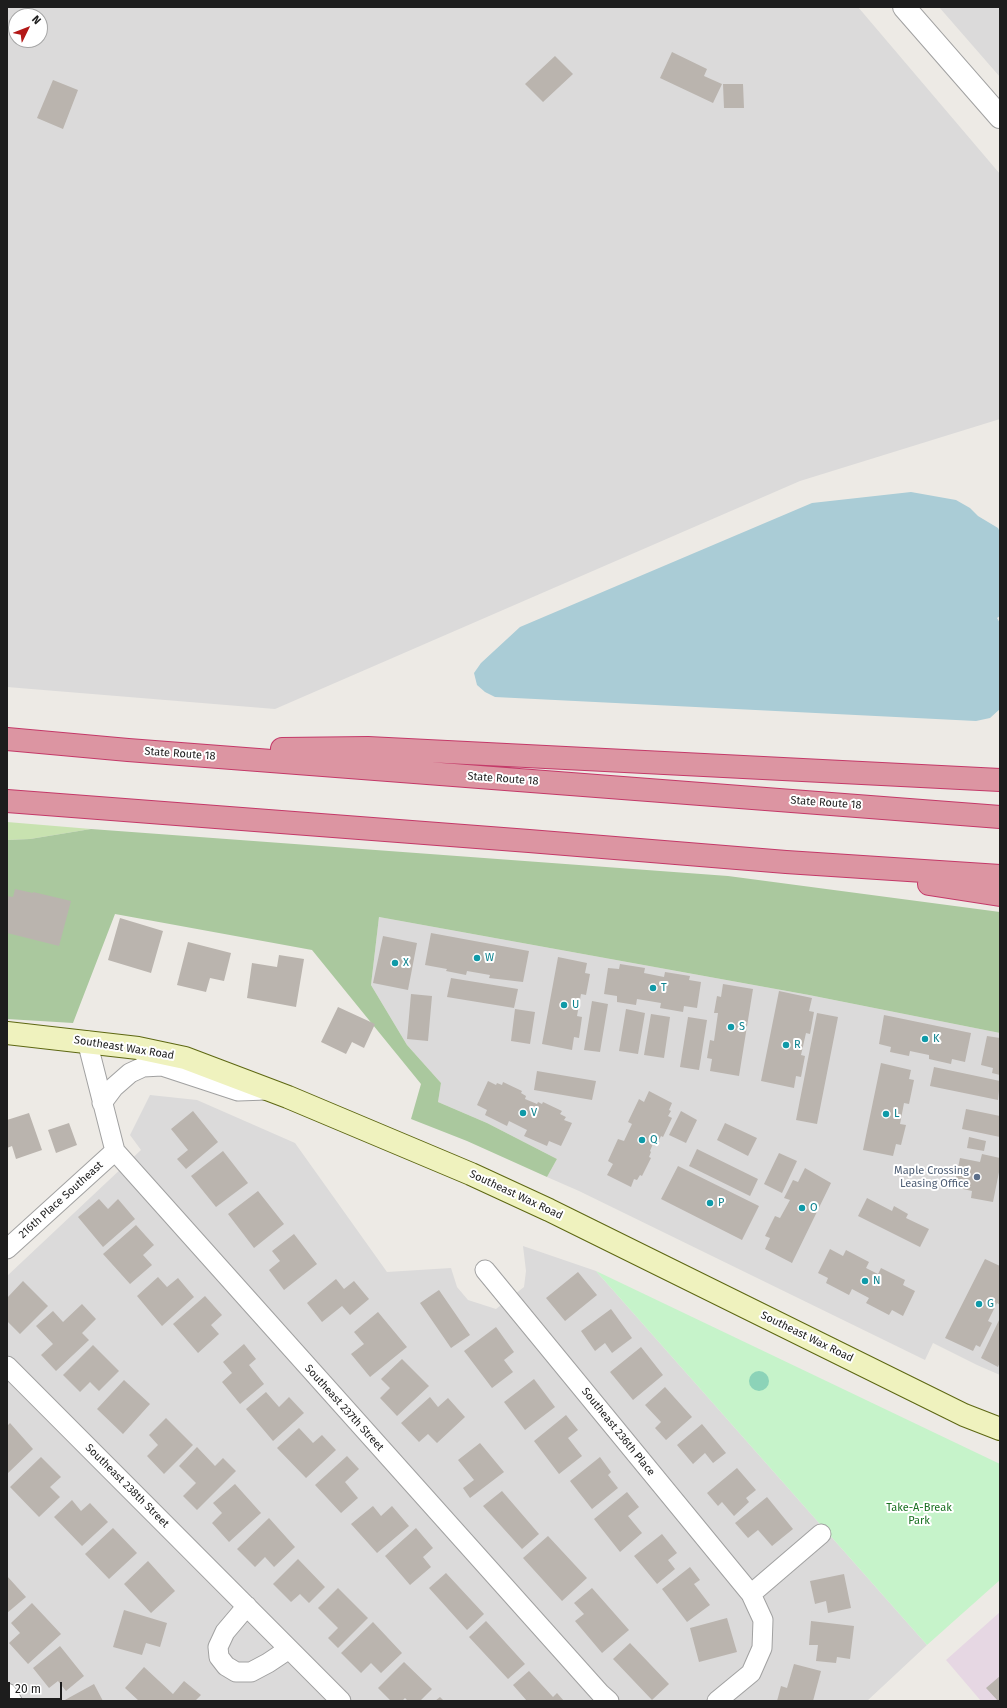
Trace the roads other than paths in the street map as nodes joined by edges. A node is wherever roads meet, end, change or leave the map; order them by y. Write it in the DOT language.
graph roads {
  1 [pos="904,7"];
  2 [pos="1000,117"];
  3 [pos="7,739"];
  4 [pos="128,750"];
  5 [pos="1000,780"];
  6 [pos="7,801"];
  7 [pos="1000,816"];
  8 [pos="786,862"];
  9 [pos="1000,876"];
  10 [pos="1000,895"];
  11 [pos="7,1032"];
  12 [pos="87,1041"];
  13 [pos="270,1090"];
  14 [pos="102,1103"];
  15 [pos="115,1151"];
  16 [pos="7,1249"];
  17 [pos="485,1270"];
  18 [pos="7,1366"];
  19 [pos="1000,1429"];
  20 [pos="821,1534"];
  21 [pos="751,1594"];
  22 [pos="247,1606"];
  23 [pos="289,1649"];
  24 [pos="7,1693"];
  25 [pos="12,1701"];
  26 [pos="341,1701"];
  27 [pos="609,1701"];
  28 [pos="717,1701"];
  1 -- 2 [label="street"];
  3 -- 4 [label="highway, State Route 18"];
  4 -- 5 [label="highway"];
  4 -- 7 [label="highway, State Route 18"];
  6 -- 8 [label="highway"];
  8 -- 9 [label="highway"];
  8 -- 10 [label="highway"];
  11 -- 12 [label="main road, Southeast Wax Road"];
  12 -- 13 [label="main road, Southeast Wax Road"];
  12 -- 14 [label="street, Southeast 237th Street"];
  13 -- 14 [label="street"];
  13 -- 19 [label="main road, Southeast Wax Road"];
  14 -- 15 [label="street, Southeast 237th Street"];
  15 -- 16 [label="street, 216th Place Southeast"];
  15 -- 27 [label="street, Southeast 237th Street"];
  17 -- 21 [label="street, Southeast 236th Place"];
  18 -- 22 [label="street, Southeast 238th Street"];
  20 -- 21 [label="street"];
  21 -- 28 [label="street, Southeast 236th Place"];
  22 -- 23 [label="street, Southeast 238th Street"];
  22 -- 23 [label="street"];
  23 -- 26 [label="street, Southeast 238th Street"];
  24 -- 25 [label="street"];
}
